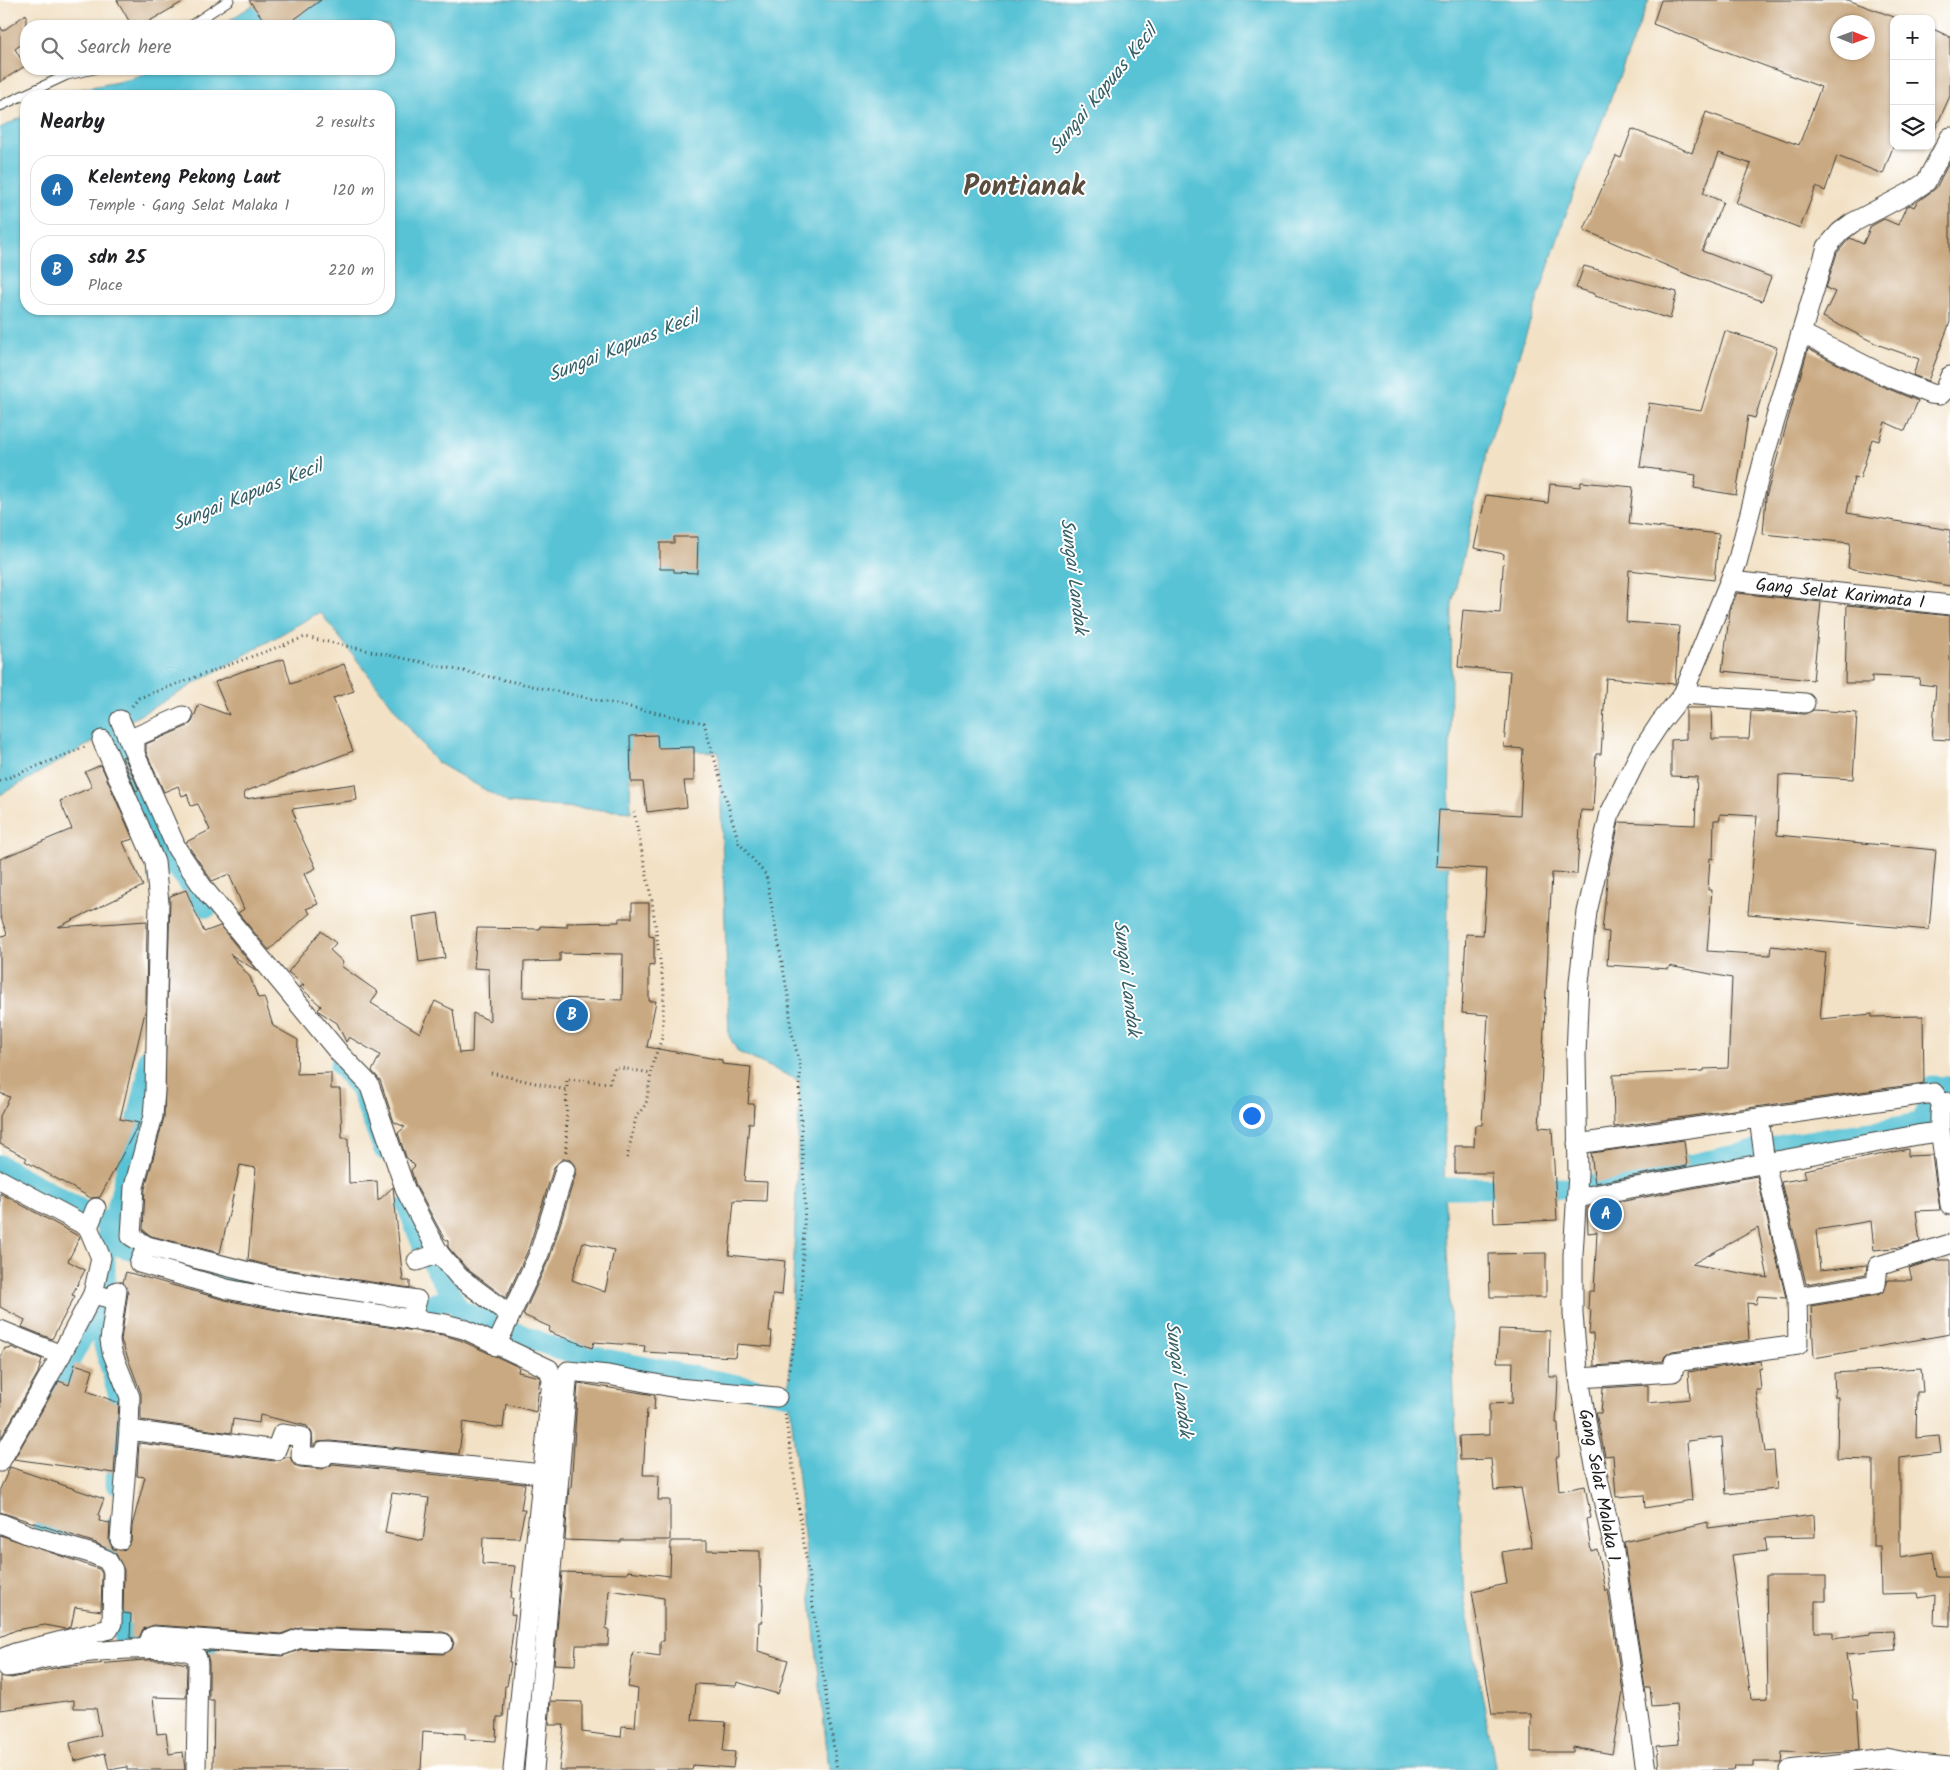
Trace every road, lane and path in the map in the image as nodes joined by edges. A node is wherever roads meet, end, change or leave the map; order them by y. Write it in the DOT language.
graph roads {
  1 [pos="230,0"];
  2 [pos="199,20"];
  3 [pos="67,75"];
  4 [pos="35,90"];
  5 [pos="20,97"];
  6 [pos="0,106"];
  7 [pos="1950,137"];
  8 [pos="1801,333"];
  9 [pos="1950,376"];
  10 [pos="1730,581"];
  11 [pos="1950,605"];
  12 [pos="1683,694"];
  13 [pos="1805,703"];
  14 [pos="183,716"];
  15 [pos="120,720"];
  16 [pos="102,740"];
  17 [pos="135,753"];
  18 [pos="0,781"];
  19 [pos="634,812"];
  20 [pos="651,1072"];
  21 [pos="491,1074"];
  22 [pos="566,1090"];
  23 [pos="1946,1103"];
  24 [pos="1759,1118"];
  25 [pos="1940,1128"];
  26 [pos="1577,1144"];
  27 [pos="627,1158"];
  28 [pos="1765,1163"];
  29 [pos="565,1170"];
  30 [pos="0,1180"];
  31 [pos="1576,1198"];
  32 [pos="1950,1206"];
  33 [pos="96,1208"];
  34 [pos="88,1227"];
  35 [pos="1950,1244"];
  36 [pos="439,1253"];
  37 [pos="143,1254"];
  38 [pos="417,1261"];
  39 [pos="277,1279"];
  40 [pos="93,1294"];
  41 [pos="1797,1297"];
  42 [pos="272,1298"];
  43 [pos="510,1315"];
  44 [pos="411,1320"];
  45 [pos="0,1330"];
  46 [pos="496,1346"];
  47 [pos="61,1355"];
  48 [pos="558,1370"];
  49 [pos="1579,1378"];
  50 [pos="783,1397"];
  51 [pos="129,1430"];
  52 [pos="0,1462"];
  53 [pos="542,1474"];
  54 [pos="0,1523"];
  55 [pos="120,1540"];
  56 [pos="542,1556"];
  57 [pos="443,1643"];
  58 [pos="149,1645"];
  59 [pos="531,1681"];
  60 [pos="1885,1764"];
  61 [pos="1950,1766"];
  62 [pos="196,1770"];
  63 [pos="513,1770"];
  64 [pos="534,1770"];
  65 [pos="837,1770"];
  66 [pos="1646,1770"];
  67 [pos="1789,1770"];
  1 -- 2 [label="lane"];
  3 -- 4 [label="lane"];
  5 -- 6 [label="lane"];
  7 -- 8 [label="street, Gang Selat Malaka 1"];
  8 -- 9 [label="street"];
  8 -- 10 [label="street, Gang Selat Malaka 1"];
  10 -- 11 [label="street, Gang Selat Karimata I"];
  10 -- 12 [label="street, Gang Selat Malaka 1"];
  12 -- 13 [label="street"];
  12 -- 26 [label="street, Gang Selat Malaka 1"];
  14 -- 17 [label="street"];
  15 -- 17 [label="street"];
  15 -- 50 [label="path"];
  16 -- 18 [label="path"];
  16 -- 37 [label="street"];
  17 -- 36 [label="street"];
  19 -- 20 [label="path"];
  20 -- 22 [label="path"];
  20 -- 27 [label="path"];
  21 -- 22 [label="path"];
  22 -- 29 [label="path"];
  23 -- 24 [label="street"];
  23 -- 25 [label="street"];
  24 -- 26 [label="street"];
  24 -- 28 [label="street"];
  25 -- 28 [label="street"];
  25 -- 32 [label="street"];
  26 -- 31 [label="street, Gang Selat Malaka 1"];
  28 -- 31 [label="street"];
  28 -- 41 [label="street"];
  29 -- 43 [label="street"];
  30 -- 34 [label="street"];
  31 -- 49 [label="street, Gang Selat Malaka 1"];
  33 -- 34 [label="street"];
  34 -- 40 [label="street"];
  35 -- 41 [label="street"];
  36 -- 38 [label="street"];
  36 -- 43 [label="street"];
  37 -- 39 [label="street"];
  37 -- 42 [label="street"];
  39 -- 42 [label="street"];
  39 -- 44 [label="street"];
  40 -- 47 [label="street"];
  40 -- 51 [label="street"];
  41 -- 49 [label="street"];
  42 -- 44 [label="street"];
  43 -- 46 [label="street"];
  44 -- 46 [label="street"];
  45 -- 47 [label="street"];
  46 -- 48 [label="street"];
  47 -- 52 [label="street"];
  48 -- 50 [label="street"];
  48 -- 53 [label="street"];
  48 -- 56 [label="street"];
  49 -- 66 [label="street, Gang Selat Malaka 1"];
  50 -- 65 [label="path"];
  51 -- 53 [label="street"];
  51 -- 55 [label="street"];
  53 -- 56 [label="street"];
  54 -- 58 [label="street"];
  56 -- 59 [label="street"];
  57 -- 58 [label="street"];
  58 -- 62 [label="street"];
  59 -- 63 [label="street"];
  59 -- 64 [label="street"];
  60 -- 61 [label="street"];
  60 -- 67 [label="street"];
}
